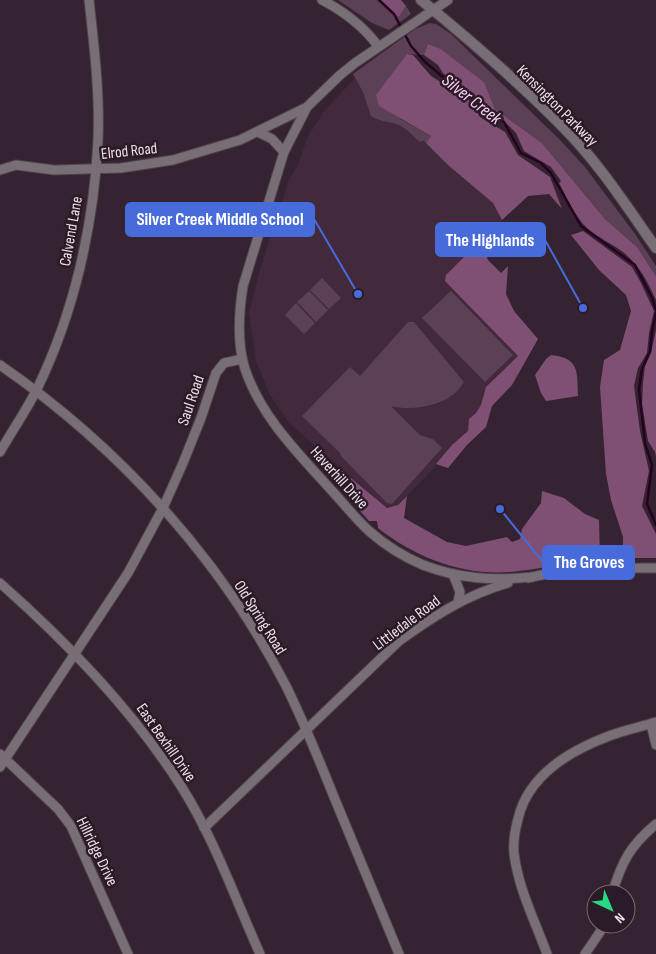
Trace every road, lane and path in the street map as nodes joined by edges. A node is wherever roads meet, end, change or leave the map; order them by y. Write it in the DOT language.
graph roads {
  1 [pos="90,0"];
  2 [pos="322,0"];
  3 [pos="421,0"];
  4 [pos="448,0"];
  5 [pos="434,10"];
  6 [pos="378,46"];
  7 [pos="307,107"];
  8 [pos="258,132"];
  9 [pos="284,152"];
  10 [pos="0,162"];
  11 [pos="16,165"];
  12 [pos="96,169"];
  13 [pos="0,170"];
  14 [pos="656,248"];
  15 [pos="242,359"];
  16 [pos="0,365"];
  17 [pos="36,390"];
  18 [pos="0,452"];
  19 [pos="163,508"];
  20 [pos="656,568"];
  21 [pos="454,574"];
  22 [pos="532,577"];
  23 [pos="0,583"];
  24 [pos="458,602"];
  25 [pos="75,655"];
  26 [pos="653,723"];
  27 [pos="306,729"];
  28 [pos="656,745"];
  29 [pos="2,760"];
  30 [pos="656,824"];
  31 [pos="204,828"];
  32 [pos="615,884"];
  33 [pos="599,934"];
  34 [pos="128,954"];
  35 [pos="260,954"];
  36 [pos="399,954"];
  37 [pos="547,954"];
  38 [pos="585,954"];
  1 -- 12 [label="street, Calvend Lane"];
  2 -- 6 [label="street"];
  3 -- 5 [label="street, Kensington Parkway"];
  4 -- 5 [label="street"];
  5 -- 6 [label="street"];
  5 -- 14 [label="street, Kensington Parkway"];
  6 -- 7 [label="street"];
  7 -- 8 [label="street, Elrod Road"];
  7 -- 9 [label="street"];
  8 -- 9 [label="street"];
  8 -- 12 [label="street, Elrod Road"];
  9 -- 15 [label="street"];
  10 -- 11 [label="street"];
  11 -- 12 [label="street, Elrod Road"];
  11 -- 13 [label="street, Elrod Road"];
  12 -- 17 [label="street, Calvend Lane"];
  15 -- 19 [label="street, Saul Road"];
  15 -- 21 [label="street, Haverhill Drive"];
  16 -- 17 [label="street, Old Spring Road"];
  17 -- 18 [label="street, Calvend Lane"];
  17 -- 19 [label="street, Old Spring Road"];
  19 -- 25 [label="street, Saul Road"];
  19 -- 27 [label="street, Old Spring Road"];
  20 -- 22 [label="street, Littledale Road"];
  21 -- 22 [label="street, Haverhill Drive"];
  21 -- 24 [label="street"];
  22 -- 24 [label="street, Littledale Road"];
  23 -- 25 [label="street, East Bexhill Drive"];
  24 -- 27 [label="street, Littledale Road"];
  25 -- 29 [label="street, Saul Road"];
  25 -- 31 [label="street, East Bexhill Drive"];
  26 -- 28 [label="street"];
  26 -- 37 [label="street"];
  27 -- 31 [label="street, Littledale Road"];
  27 -- 36 [label="street, Old Spring Road"];
  29 -- 34 [label="street, Hillridge Drive"];
  30 -- 32 [label="street"];
  31 -- 35 [label="street, East Bexhill Drive"];
  33 -- 38 [label="street"];
}
